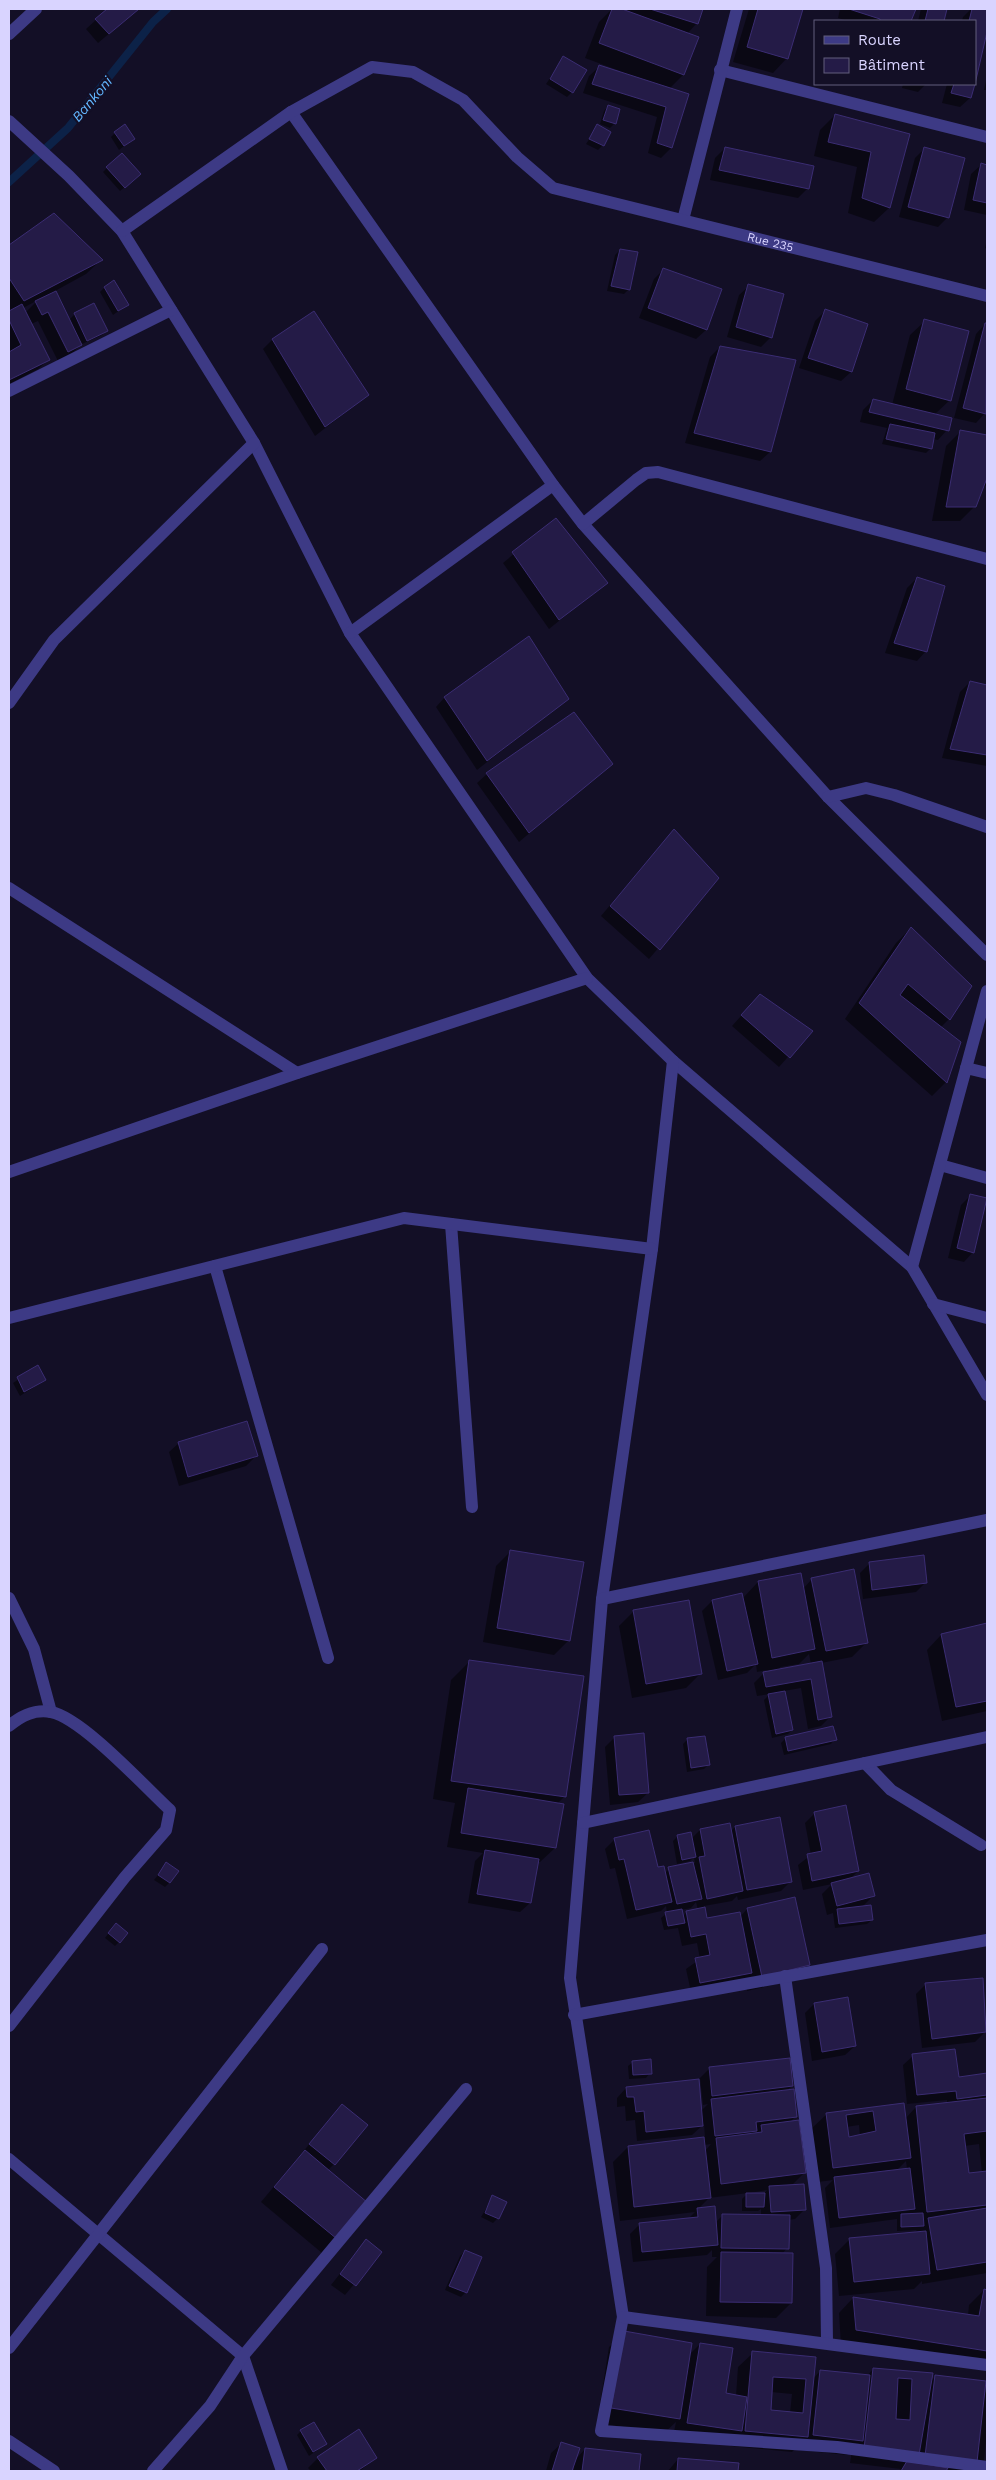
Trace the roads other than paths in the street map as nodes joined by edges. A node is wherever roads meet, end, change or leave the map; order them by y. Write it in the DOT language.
graph roads {
  1 [pos="36,9"];
  2 [pos="736,9"];
  3 [pos="9,34"];
  4 [pos="720,70"];
  5 [pos="291,112"];
  6 [pos="9,121"];
  7 [pos="987,137"];
  8 [pos="683,220"];
  9 [pos="122,231"];
  10 [pos="987,296"];
  11 [pos="171,310"];
  12 [pos="9,391"];
  13 [pos="254,443"];
  14 [pos="553,485"];
  15 [pos="583,524"];
  16 [pos="987,559"];
  17 [pos="350,633"];
  18 [pos="9,704"];
  19 [pos="828,797"];
  20 [pos="987,826"];
  21 [pos="9,888"];
  22 [pos="987,955"];
  23 [pos="587,978"];
  24 [pos="987,991"];
  25 [pos="673,1061"];
  26 [pos="966,1068"];
  27 [pos="297,1073"];
  28 [pos="987,1073"];
  29 [pos="940,1165"];
  30 [pos="9,1172"];
  31 [pos="987,1178"];
  32 [pos="451,1224"];
  33 [pos="652,1249"];
  34 [pos="215,1266"];
  35 [pos="912,1267"];
  36 [pos="933,1304"];
  37 [pos="9,1318"];
  38 [pos="987,1318"];
  39 [pos="987,1395"];
  40 [pos="472,1508"];
  41 [pos="987,1520"];
  42 [pos="9,1598"];
  43 [pos="602,1599"];
  44 [pos="328,1658"];
  45 [pos="51,1712"];
  46 [pos="9,1726"];
  47 [pos="987,1737"];
  48 [pos="865,1763"];
  49 [pos="583,1823"];
  50 [pos="981,1845"];
  51 [pos="987,1940"];
  52 [pos="322,1949"];
  53 [pos="785,1976"];
  54 [pos="574,2015"];
  55 [pos="9,2026"];
  56 [pos="466,2089"];
  57 [pos="9,2159"];
  58 [pos="97,2233"];
  59 [pos="623,2317"];
  60 [pos="827,2342"];
  61 [pos="9,2348"];
  62 [pos="243,2356"];
  63 [pos="987,2365"];
  64 [pos="9,2441"];
  65 [pos="987,2467"];
  66 [pos="54,2471"];
  67 [pos="153,2471"];
  68 [pos="282,2471"];
  1 -- 3 [label="street"];
  2 -- 4 [label="street"];
  4 -- 7 [label="street"];
  4 -- 8 [label="street"];
  5 -- 8 [label="street, Rue 235"];
  5 -- 9 [label="street"];
  5 -- 14 [label="street"];
  6 -- 9 [label="street"];
  8 -- 10 [label="street, Rue 235"];
  9 -- 11 [label="street"];
  11 -- 12 [label="street"];
  11 -- 13 [label="street"];
  13 -- 17 [label="street"];
  13 -- 18 [label="street"];
  14 -- 15 [label="street"];
  14 -- 17 [label="street"];
  15 -- 16 [label="street"];
  15 -- 19 [label="street"];
  17 -- 23 [label="street"];
  19 -- 20 [label="street"];
  19 -- 22 [label="street"];
  21 -- 27 [label="street"];
  23 -- 25 [label="street"];
  23 -- 27 [label="street"];
  24 -- 26 [label="street"];
  25 -- 33 [label="street"];
  25 -- 35 [label="street"];
  26 -- 28 [label="street"];
  26 -- 29 [label="street"];
  27 -- 30 [label="street"];
  29 -- 31 [label="street"];
  29 -- 35 [label="street"];
  32 -- 33 [label="street"];
  32 -- 34 [label="street"];
  32 -- 40 [label="street"];
  33 -- 43 [label="street"];
  34 -- 37 [label="street"];
  34 -- 44 [label="street"];
  35 -- 36 [label="street"];
  36 -- 38 [label="street"];
  36 -- 39 [label="street"];
  41 -- 43 [label="street"];
  42 -- 45 [label="street"];
  43 -- 49 [label="street"];
  45 -- 46 [label="street"];
  45 -- 55 [label="street"];
  47 -- 48 [label="street"];
  48 -- 49 [label="street"];
  48 -- 50 [label="street"];
  49 -- 54 [label="street"];
  51 -- 53 [label="street"];
  52 -- 58 [label="street"];
  53 -- 54 [label="street"];
  53 -- 60 [label="street"];
  54 -- 59 [label="street"];
  56 -- 62 [label="street"];
  57 -- 58 [label="street"];
  58 -- 61 [label="street"];
  58 -- 62 [label="street"];
  59 -- 60 [label="street"];
  59 -- 65 [label="street"];
  60 -- 63 [label="street"];
  62 -- 67 [label="street"];
  62 -- 68 [label="street"];
  64 -- 66 [label="street"];
}
